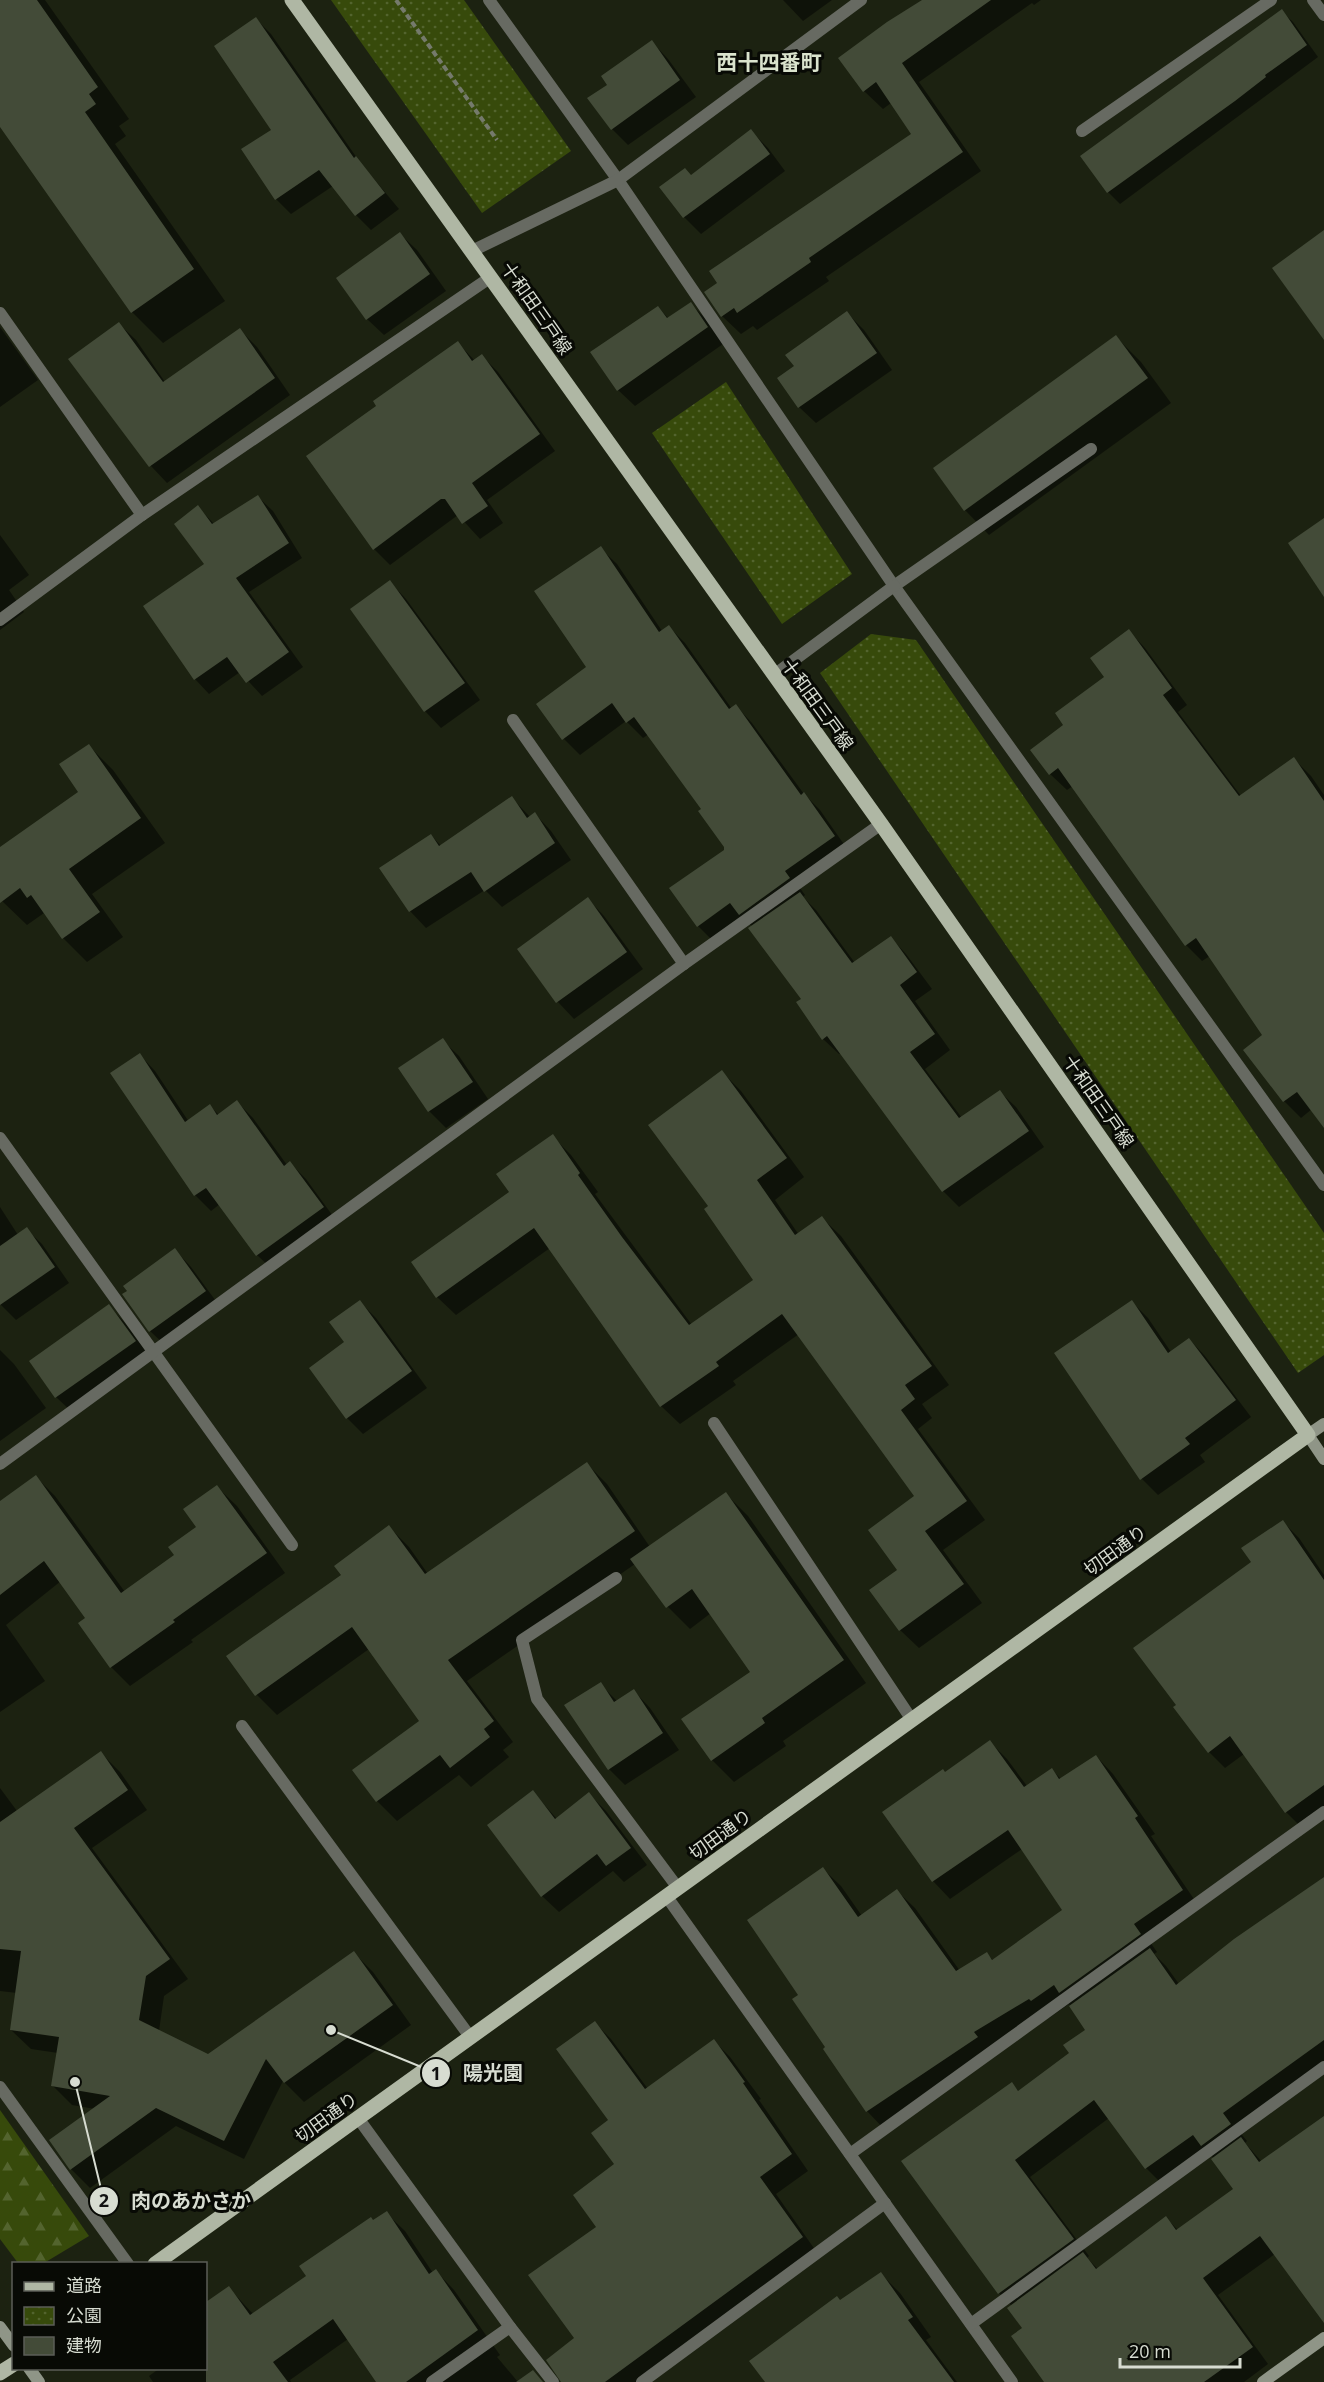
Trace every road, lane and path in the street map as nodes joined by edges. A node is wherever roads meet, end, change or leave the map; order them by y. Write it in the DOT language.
graph roads {
  1 [pos="292,0"];
  2 [pos="396,0"];
  3 [pos="489,0"];
  4 [pos="861,0"];
  5 [pos="1271,0"];
  6 [pos="1313,0"];
  7 [pos="1324,15"];
  8 [pos="1082,131"];
  9 [pos="497,140"];
  10 [pos="618,180"];
  11 [pos="472,251"];
  12 [pos="491,277"];
  13 [pos="0,313"];
  14 [pos="1091,449"];
  15 [pos="142,515"];
  16 [pos="894,586"];
  17 [pos="0,620"];
  18 [pos="774,675"];
  19 [pos="513,720"];
  20 [pos="880,824"];
  21 [pos="684,964"];
  22 [pos="0,1138"];
  23 [pos="1324,1185"];
  24 [pos="154,1353"];
  25 [pos="714,1423"];
  26 [pos="1324,1424"];
  27 [pos="1308,1435"];
  28 [pos="1324,1459"];
  29 [pos="0,1464"];
  30 [pos="292,1545"];
  31 [pos="616,1578"];
  32 [pos="912,1720"];
  33 [pos="242,1726"];
  34 [pos="1324,1812"];
  35 [pos="673,1892"];
  36 [pos="471,2037"];
  37 [pos="1324,2067"];
  38 [pos="0,2087"];
  39 [pos="358,2118"];
  40 [pos="850,2154"];
  41 [pos="885,2203"];
  42 [pos="127,2262"];
  43 [pos="158,2262"];
  44 [pos="971,2324"];
  45 [pos="0,2327"];
  46 [pos="510,2327"];
  47 [pos="1324,2338"];
  48 [pos="12,2343"];
  49 [pos="432,2382"];
  50 [pos="553,2382"];
  51 [pos="642,2382"];
  52 [pos="1012,2382"];
  53 [pos="1263,2382"];
  1 -- 11 [label="main road, 十和田三戸線"];
  2 -- 9 [label="path"];
  3 -- 10 [label="street"];
  4 -- 10 [label="street"];
  5 -- 8 [label="street"];
  6 -- 7 [label="street"];
  10 -- 11 [label="street"];
  10 -- 16 [label="street"];
  11 -- 12 [label="main road, 十和田三戸線"];
  12 -- 15 [label="street"];
  12 -- 18 [label="main road, 十和田三戸線"];
  13 -- 15 [label="street"];
  14 -- 16 [label="street"];
  15 -- 17 [label="street"];
  16 -- 18 [label="street"];
  16 -- 23 [label="street"];
  18 -- 20 [label="main road, 十和田三戸線"];
  19 -- 21 [label="street"];
  20 -- 21 [label="street"];
  20 -- 27 [label="main road, 十和田三戸線"];
  21 -- 24 [label="street"];
  22 -- 24 [label="street"];
  24 -- 29 [label="street"];
  24 -- 30 [label="street"];
  25 -- 32 [label="street"];
  26 -- 27 [label="street"];
  27 -- 28 [label="street"];
  27 -- 32 [label="main road, 切田通り"];
  31 -- 35 [label="street"];
  32 -- 35 [label="main road, 切田通り"];
  33 -- 36 [label="street"];
  34 -- 40 [label="street"];
  35 -- 36 [label="main road, 切田通り"];
  35 -- 40 [label="street"];
  36 -- 39 [label="main road, 切田通り"];
  37 -- 44 [label="street"];
  38 -- 42 [label="street"];
  39 -- 43 [label="main road, 切田通り"];
  39 -- 46 [label="street"];
  40 -- 41 [label="street"];
  41 -- 44 [label="street"];
  41 -- 51 [label="street"];
  44 -- 52 [label="street"];
  45 -- 48 [label="street"];
  46 -- 49 [label="street"];
  46 -- 50 [label="street"];
  47 -- 53 [label="street"];
}
